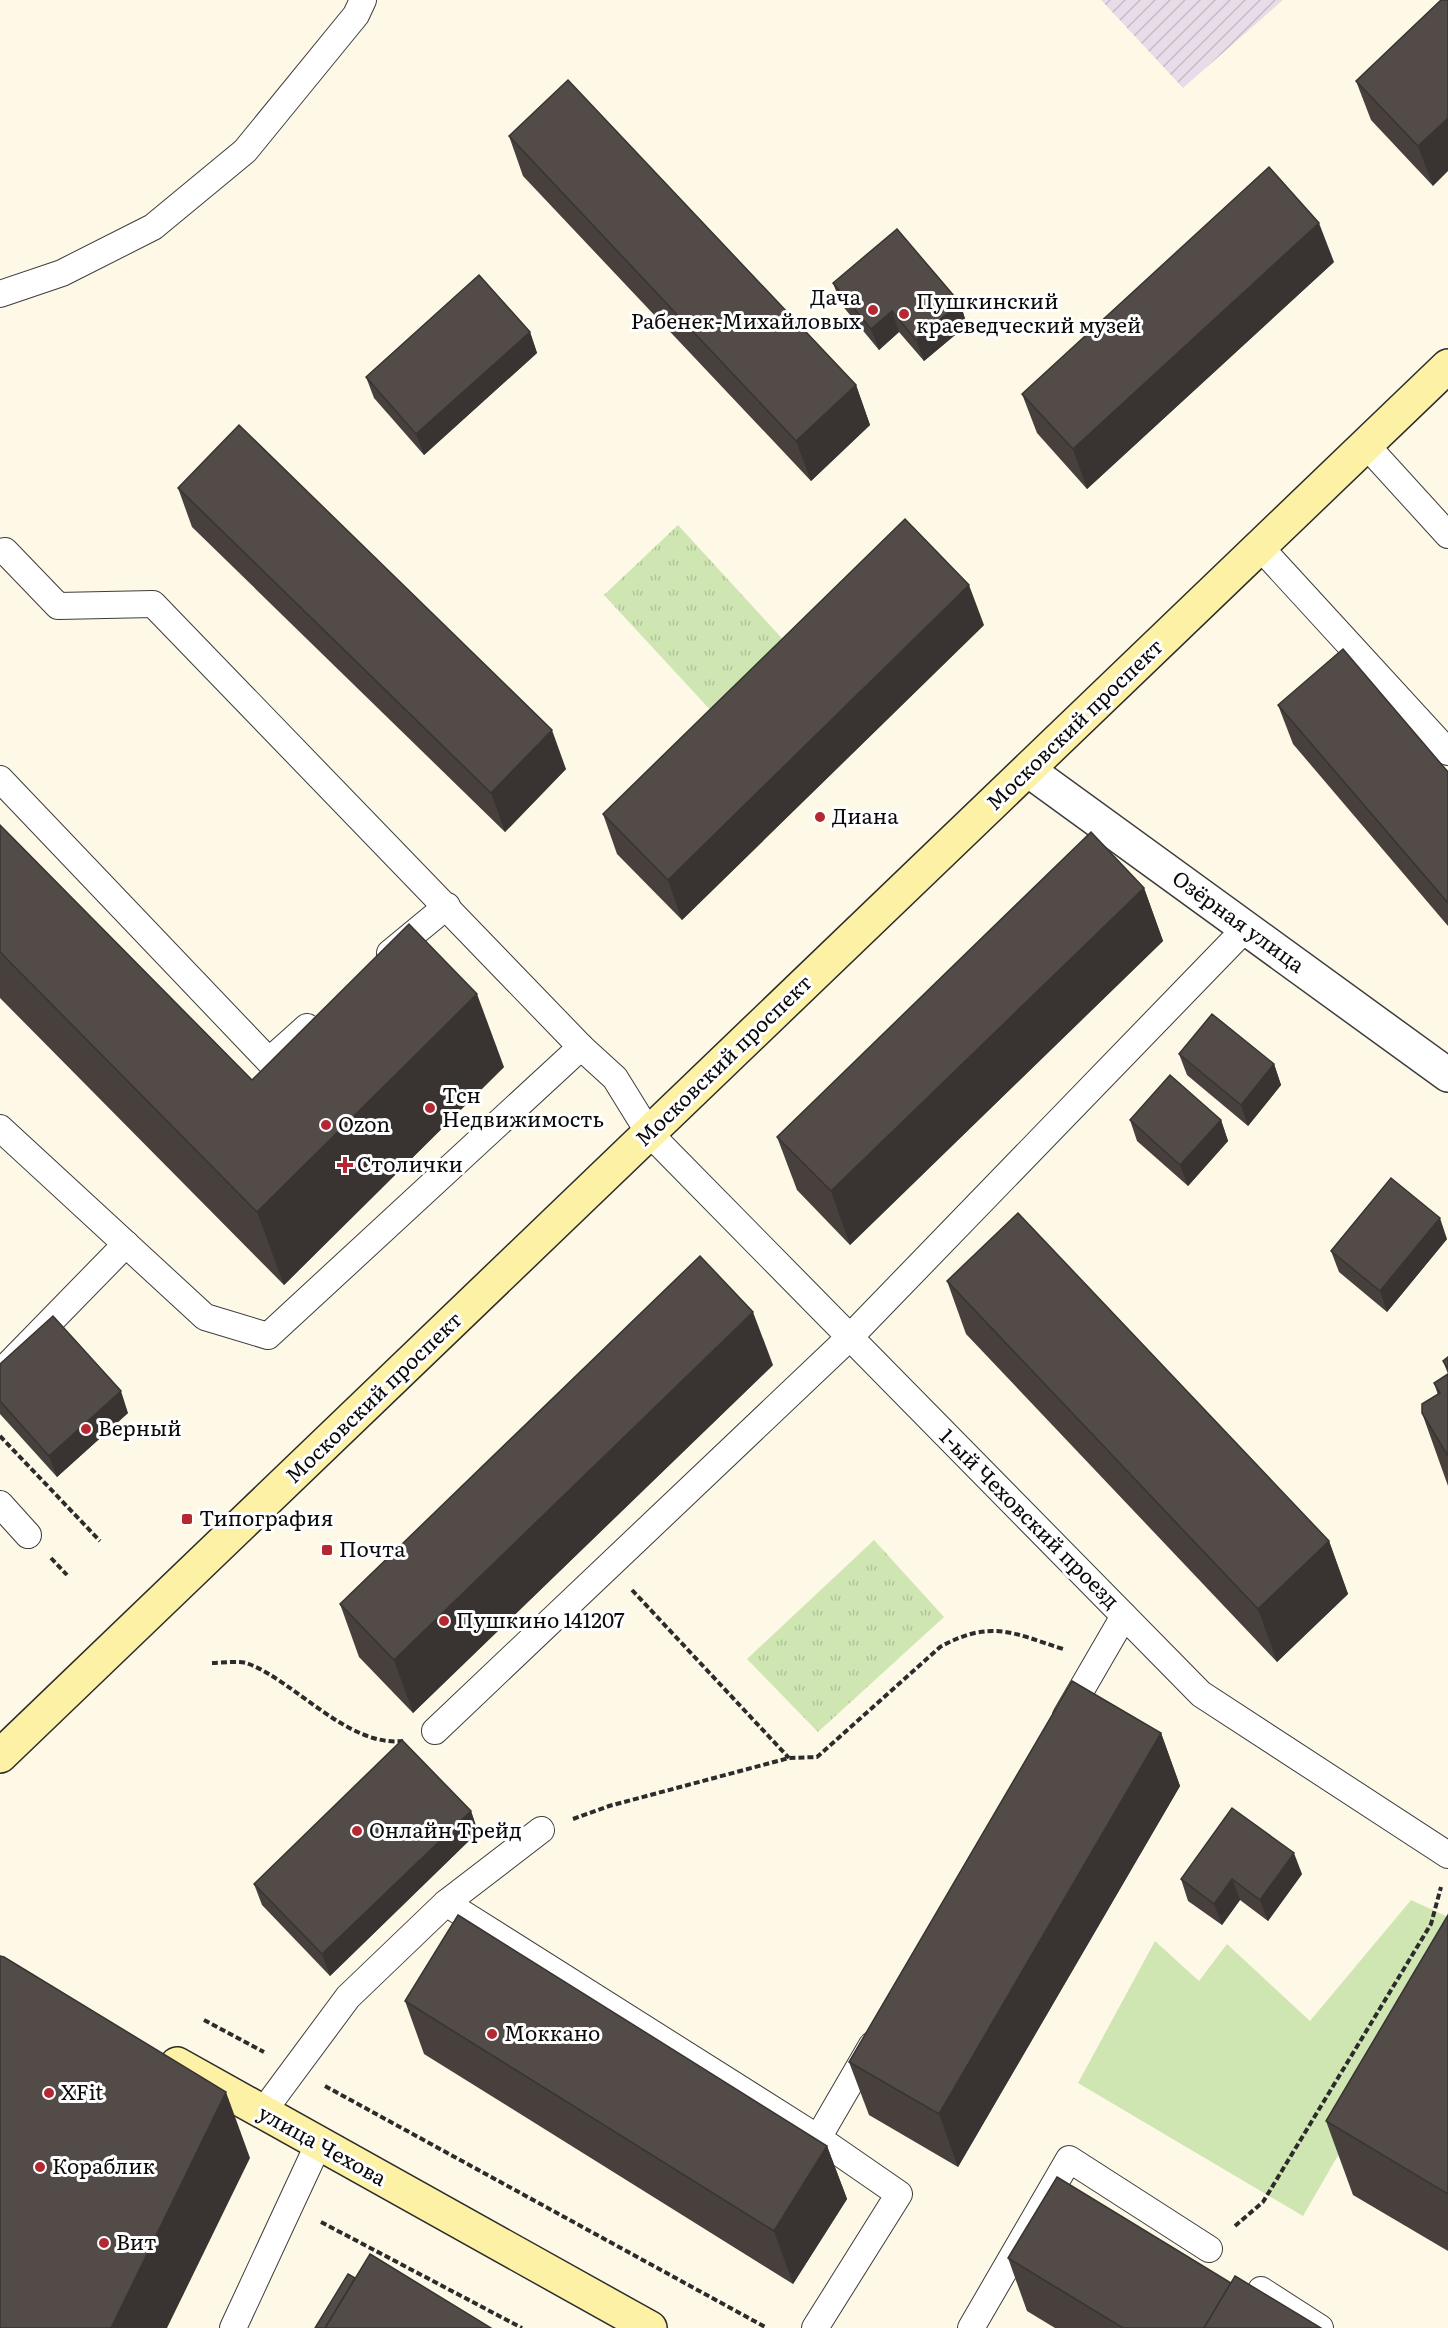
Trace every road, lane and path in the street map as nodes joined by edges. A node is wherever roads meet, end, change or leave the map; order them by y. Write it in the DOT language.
graph roads {
  1 [pos="363,0"];
  2 [pos="0,294"];
  3 [pos="1448,366"];
  4 [pos="1366,445"];
  5 [pos="1448,535"];
  6 [pos="1260,547"];
  7 [pos="0,552"];
  8 [pos="1448,752"];
  9 [pos="1028,770"];
  10 [pos="0,779"];
  11 [pos="447,906"];
  12 [pos="1246,928"];
  13 [pos="375,966"];
  14 [pos="322,1014"];
  15 [pos="581,1047"];
  16 [pos="1448,1075"];
  17 [pos="0,1128"];
  18 [pos="649,1133"];
  19 [pos="126,1244"];
  20 [pos="850,1337"];
  21 [pos="0,1373"];
  22 [pos="0,1436"];
  23 [pos="0,1504"];
  24 [pos="28,1535"];
  25 [pos="100,1542"];
  26 [pos="609,1566"];
  27 [pos="1125,1616"];
  28 [pos="1098,1661"];
  29 [pos="212,1663"];
  30 [pos="435,1731"];
  31 [pos="1057,1732"];
  32 [pos="0,1756"];
  33 [pos="789,1758"];
  34 [pos="542,1830"];
  35 [pos="1448,1855"];
  36 [pos="1442,1883"];
  37 [pos="446,1903"];
  38 [pos="204,2020"];
  39 [pos="884,2026"];
  40 [pos="154,2050"];
  41 [pos="294,2069"];
  42 [pos="262,2113"];
  43 [pos="818,2138"];
  44 [pos="318,2145"];
  45 [pos="289,2207"];
  46 [pos="1209,2249"];
  47 [pos="1261,2290"];
  48 [pos="233,2328"];
  49 [pos="522,2328"];
  50 [pos="650,2328"];
  51 [pos="767,2328"];
  52 [pos="815,2328"];
  53 [pos="971,2328"];
  54 [pos="1320,2328"];
  1 -- 2 [label="lane"];
  3 -- 4 [label="main road, Московский проспект"];
  4 -- 5 [label="lane"];
  4 -- 6 [label="main road, Московский проспект"];
  6 -- 8 [label="lane"];
  6 -- 9 [label="main road, Московский проспект"];
  7 -- 11 [label="lane, 1-ый Чеховский проезд"];
  9 -- 12 [label="street, Озёрная улица"];
  9 -- 18 [label="main road, Московский проспект"];
  10 -- 14 [label="lane"];
  11 -- 13 [label="lane"];
  11 -- 15 [label="lane, 1-ый Чеховский проезд"];
  12 -- 16 [label="street, Озёрная улица"];
  12 -- 20 [label="lane"];
  15 -- 18 [label="lane, 1-ый Чеховский проезд"];
  15 -- 19 [label="lane"];
  17 -- 19 [label="lane"];
  18 -- 20 [label="lane, 1-ый Чеховский проезд"];
  18 -- 32 [label="main road, Московский проспект"];
  19 -- 21 [label="lane"];
  20 -- 26 [label="lane"];
  20 -- 27 [label="lane, 1-ый Чеховский проезд"];
  22 -- 25 [label="path"];
  23 -- 24 [label="lane"];
  26 -- 30 [label="lane"];
  26 -- 33 [label="path"];
  27 -- 28 [label="lane"];
  27 -- 35 [label="lane, 1-ый Чеховский проезд"];
  28 -- 31 [label="lane"];
  28 -- 33 [label="path"];
  29 -- 30 [label="path"];
  33 -- 34 [label="path"];
  34 -- 37 [label="lane"];
  36 -- 46 [label="path"];
  37 -- 41 [label="lane"];
  37 -- 43 [label="lane"];
  38 -- 41 [label="path"];
  39 -- 43 [label="lane"];
  40 -- 42 [label="main road, улица Чехова"];
  41 -- 42 [label="lane"];
  41 -- 51 [label="path"];
  42 -- 44 [label="main road, улица Чехова"];
  43 -- 52 [label="lane"];
  44 -- 45 [label="lane"];
  44 -- 50 [label="main road, улица Чехова"];
  45 -- 48 [label="lane"];
  45 -- 49 [label="path"];
  46 -- 53 [label="lane"];
  47 -- 54 [label="lane"];
}
